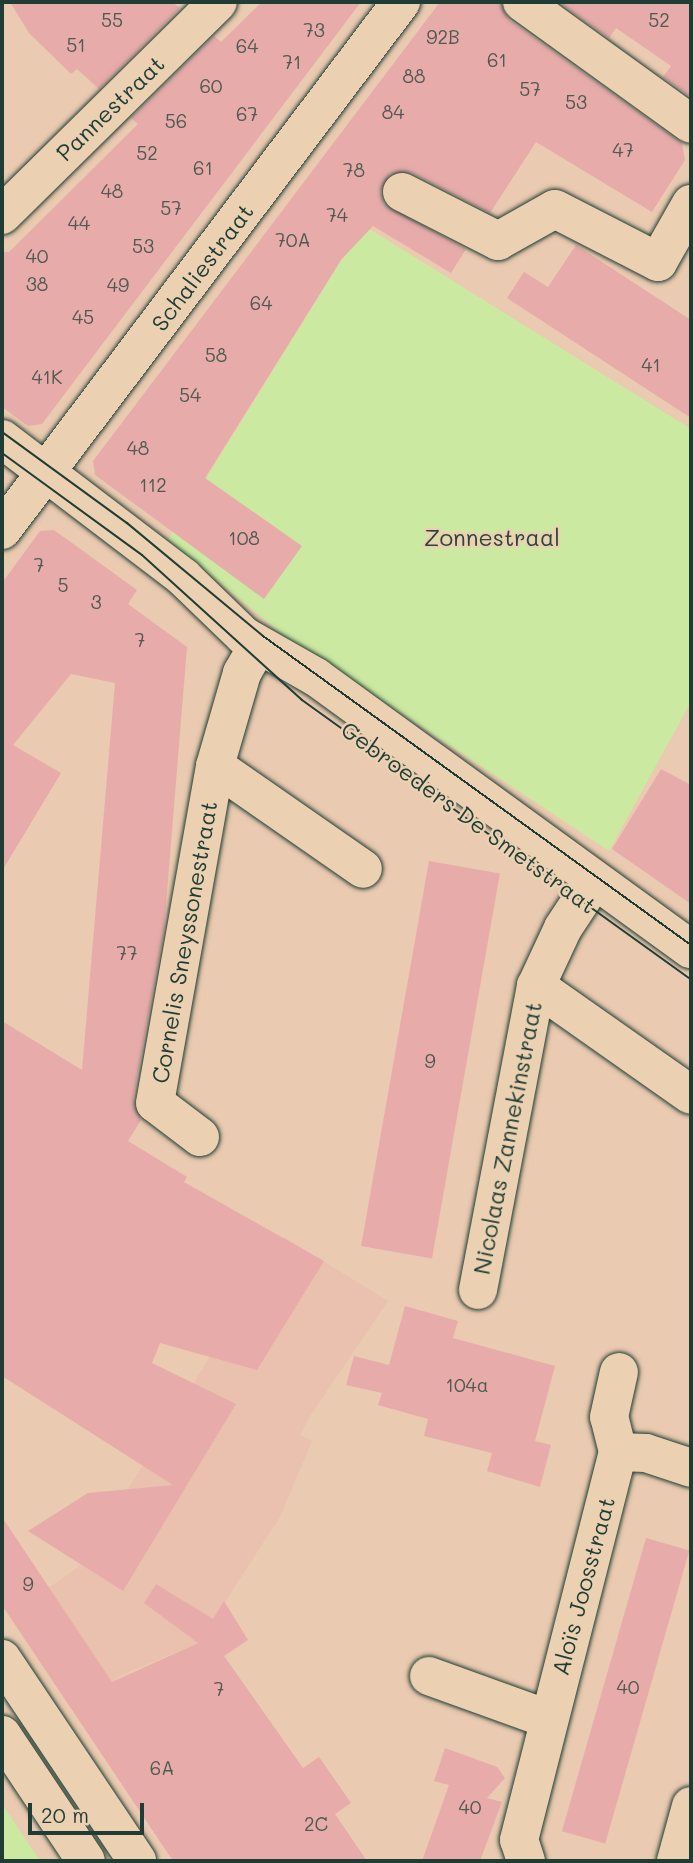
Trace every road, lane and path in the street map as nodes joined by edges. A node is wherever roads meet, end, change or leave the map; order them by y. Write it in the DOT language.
graph roads {
  1 [pos="218,2"];
  2 [pos="401,2"];
  3 [pos="522,2"];
  4 [pos="691,124"];
  5 [pos="402,192"];
  6 [pos="691,205"];
  7 [pos="2,215"];
  8 [pos="2,439"];
  9 [pos="48,472"];
  10 [pos="2,530"];
  11 [pos="258,645"];
  12 [pos="215,766"];
  13 [pos="363,869"];
  14 [pos="588,890"];
  15 [pos="691,949"];
  16 [pos="691,977"];
  17 [pos="536,986"];
  18 [pos="691,1095"];
  19 [pos="200,1137"];
  20 [pos="478,1290"];
  21 [pos="619,1372"];
  22 [pos="618,1452"];
  23 [pos="691,1468"];
  24 [pos="2,1659"];
  25 [pos="429,1676"];
  26 [pos="548,1719"];
  27 [pos="2,1734"];
  28 [pos="691,1807"];
  29 [pos="86,1861"];
  30 [pos="137,1861"];
  31 [pos="526,1861"];
  32 [pos="676,1861"];
  1 -- 7 [label="street, Pannestraat"];
  2 -- 9 [label="street, Schaliestraat"];
  3 -- 4 [label="street"];
  5 -- 6 [label="street"];
  8 -- 9 [label="street, Gebroeders De Smetstraat"];
  9 -- 10 [label="street, Schaliestraat"];
  9 -- 11 [label="street, Gebroeders De Smetstraat"];
  11 -- 12 [label="street, Cornelis Sneyssonestraat"];
  11 -- 14 [label="street, Gebroeders De Smetstraat"];
  12 -- 13 [label="street, Cornelis Sneyssonestraat"];
  12 -- 19 [label="street, Cornelis Sneyssonestraat"];
  14 -- 15 [label="street, Gebroeders De Smetstraat"];
  14 -- 16 [label="street, Gebroeders De Smetstraat"];
  14 -- 17 [label="street, Nicolaas Zannekinstraat"];
  17 -- 18 [label="street, Nicolaas Zannekinstraat"];
  17 -- 20 [label="street, Nicolaas Zannekinstraat"];
  21 -- 22 [label="street, Aloïs Joosstraat"];
  22 -- 23 [label="street"];
  22 -- 26 [label="street, Aloïs Joosstraat"];
  24 -- 30 [label="street"];
  25 -- 26 [label="street"];
  26 -- 31 [label="street, Aloïs Joosstraat"];
  27 -- 29 [label="street"];
  28 -- 32 [label="street"];
}
